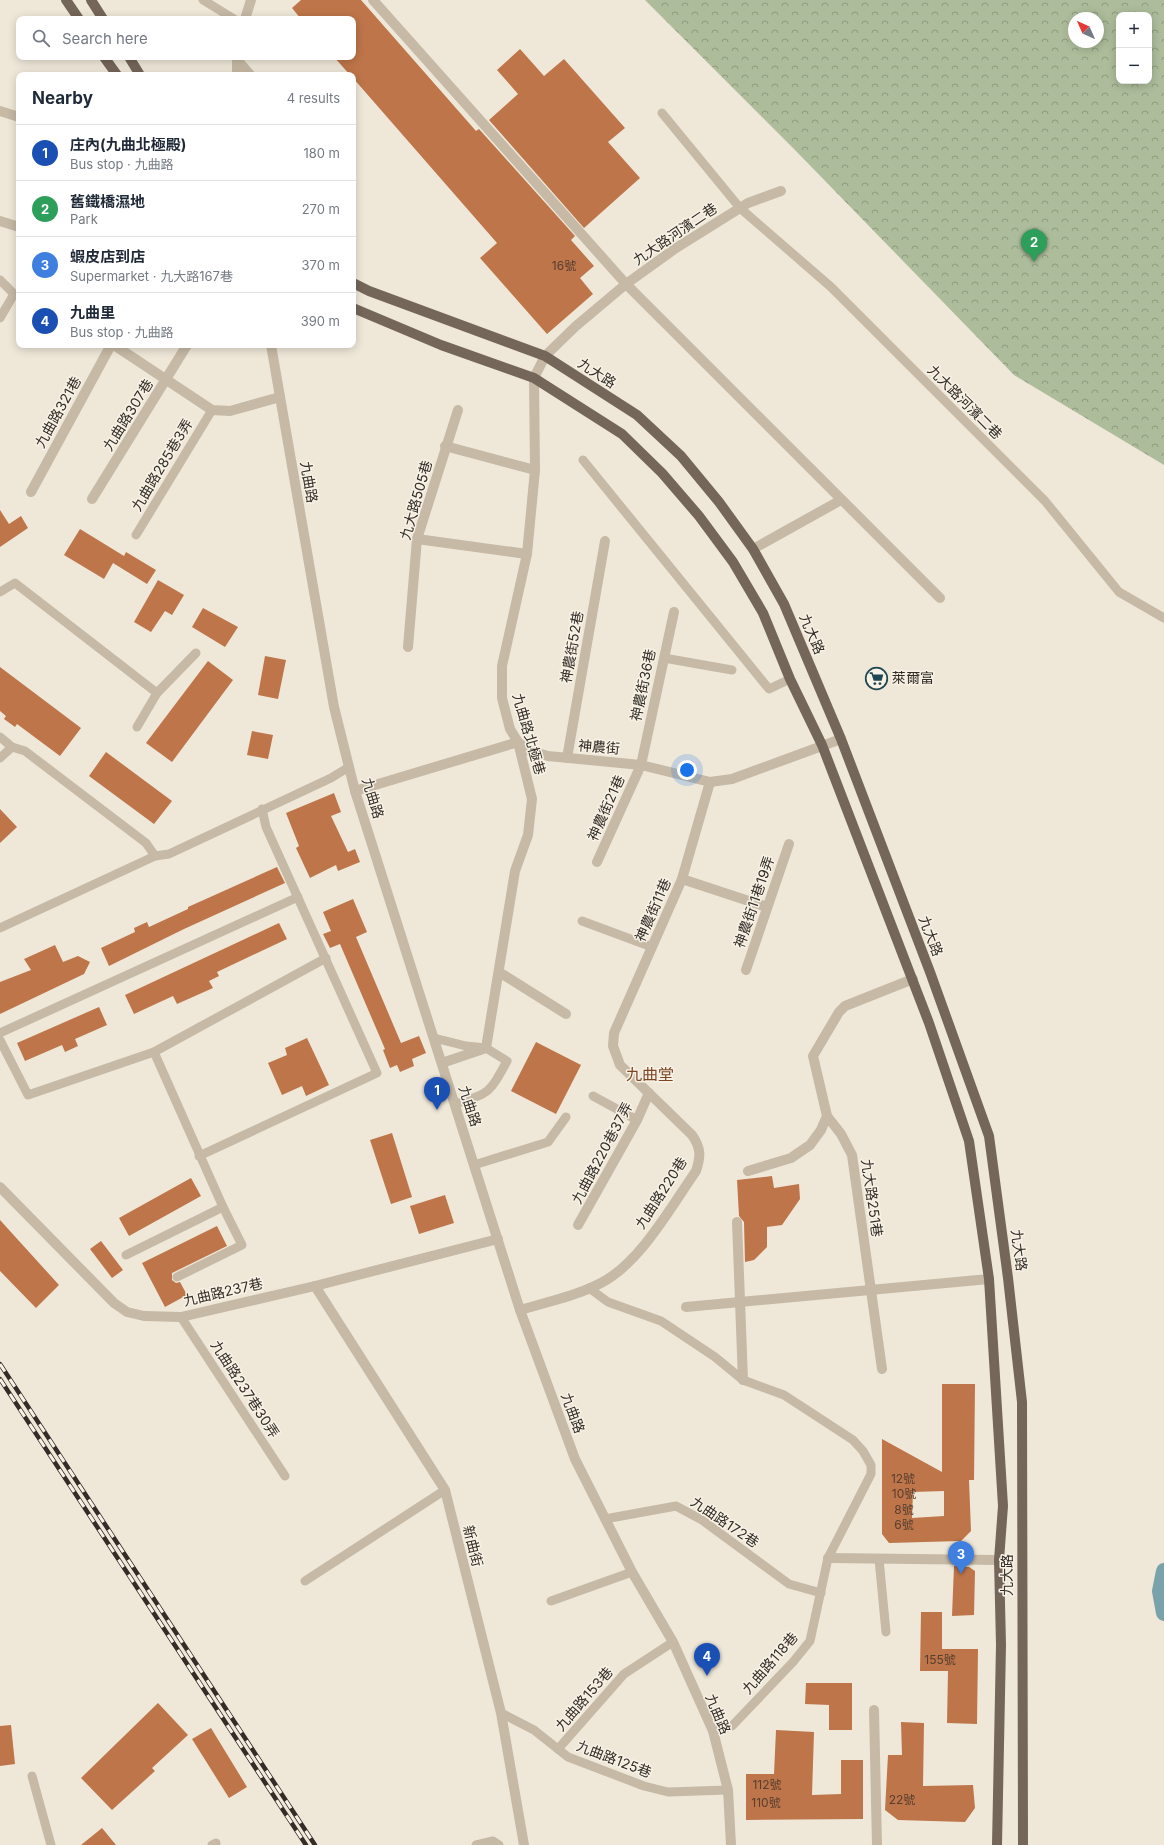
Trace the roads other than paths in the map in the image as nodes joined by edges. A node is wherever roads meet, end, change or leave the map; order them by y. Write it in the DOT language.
graph roads {
  1 [pos="66,0"];
  2 [pos="91,0"];
  3 [pos="203,0"];
  4 [pos="251,0"];
  5 [pos="372,0"];
  6 [pos="77,16"];
  7 [pos="101,16"];
  8 [pos="229,16"];
  9 [pos="246,16"];
  10 [pos="106,60"];
  11 [pos="130,60"];
  12 [pos="237,60"];
  13 [pos="239,60"];
  14 [pos="115,72"];
  15 [pos="138,72"];
  16 [pos="237,72"];
  17 [pos="249,72"];
  18 [pos="0,111"];
  19 [pos="662,112"];
  20 [pos="16,116"];
  21 [pos="781,191"];
  22 [pos="740,208"];
  23 [pos="0,221"];
  24 [pos="16,226"];
  25 [pos="0,280"];
  26 [pos="356,284"];
  27 [pos="626,284"];
  28 [pos="356,309"];
  29 [pos="0,318"];
  30 [pos="109,348"];
  31 [pos="118,348"];
  32 [pos="185,348"];
  33 [pos="272,348"];
  34 [pos="545,356"];
  35 [pos="534,378"];
  36 [pos="166,380"];
  37 [pos="280,397"];
  38 [pos="212,410"];
  39 [pos="458,410"];
  40 [pos="445,446"];
  41 [pos="583,460"];
  42 [pos="535,470"];
  43 [pos="30,492"];
  44 [pos="92,500"];
  45 [pos="841,500"];
  46 [pos="136,535"];
  47 [pos="417,539"];
  48 [pos="605,541"];
  49 [pos="753,549"];
  50 [pos="527,554"];
  51 [pos="0,592"];
  52 [pos="940,598"];
  53 [pos="674,612"];
  54 [pos="1164,618"];
  55 [pos="408,647"];
  56 [pos="196,653"];
  57 [pos="664,658"];
  58 [pos="732,670"];
  59 [pos="790,679"];
  60 [pos="157,693"];
  61 [pos="137,727"];
  62 [pos="0,737"];
  63 [pos="841,739"];
  64 [pos="518,742"];
  65 [pos="822,745"];
  66 [pos="12,746"];
  67 [pos="0,758"];
  68 [pos="567,758"];
  69 [pos="641,765"];
  70 [pos="349,767"];
  71 [pos="710,782"];
  72 [pos="356,791"];
  73 [pos="262,809"];
  74 [pos="790,844"];
  75 [pos="155,856"];
  76 [pos="597,862"];
  77 [pos="682,879"];
  78 [pos="298,897"];
  79 [pos="768,907"];
  80 [pos="582,921"];
  81 [pos="0,928"];
  82 [pos="652,947"];
  83 [pos="326,958"];
  84 [pos="746,970"];
  85 [pos="499,972"];
  86 [pos="913,979"];
  87 [pos="566,1014"];
  88 [pos="0,1033"];
  89 [pos="434,1038"];
  90 [pos="0,1040"];
  91 [pos="613,1046"];
  92 [pos="486,1048"];
  93 [pos="154,1052"];
  94 [pos="442,1063"];
  95 [pos="649,1093"];
  96 [pos="593,1096"];
  97 [pos="455,1104"];
  98 [pos="826,1116"];
  99 [pos="566,1117"];
  100 [pos="637,1120"];
  101 [pos="199,1156"];
  102 [pos="474,1165"];
  103 [pos="748,1170"];
  104 [pos="0,1187"];
  105 [pos="223,1207"];
  106 [pos="737,1222"];
  107 [pos="578,1225"];
  108 [pos="498,1240"];
  109 [pos="126,1255"];
  110 [pos="177,1277"];
  111 [pos="989,1279"];
  112 [pos="314,1286"];
  113 [pos="589,1288"];
  114 [pos="871,1291"];
  115 [pos="739,1303"];
  116 [pos="686,1307"];
  117 [pos="520,1310"];
  118 [pos="181,1317"];
  119 [pos="882,1369"];
  120 [pos="743,1380"];
  121 [pos="285,1476"];
  122 [pos="445,1490"];
  123 [pos="605,1519"];
  124 [pos="828,1558"];
  125 [pos="879,1559"];
  126 [pos="999,1560"];
  127 [pos="632,1572"];
  128 [pos="305,1581"];
  129 [pos="821,1593"];
  130 [pos="551,1602"];
  131 [pos="886,1632"];
  132 [pos="672,1642"];
  133 [pos="874,1710"];
  134 [pos="501,1713"];
  135 [pos="713,1731"];
  136 [pos="558,1749"];
  137 [pos="32,1776"];
  138 [pos="728,1790"];
  139 [pos="51,1845"];
  140 [pos="476,1845"];
  141 [pos="499,1845"];
  142 [pos="524,1845"];
  143 [pos="731,1845"];
  144 [pos="877,1845"];
  145 [pos="997,1845"];
  146 [pos="1023,1845"];
  1 -- 6 [label="main road"];
  2 -- 7 [label="main road"];
  3 -- 8 [label="lane"];
  4 -- 9 [label="street"];
  5 -- 27 [label="street"];
  10 -- 14 [label="main road"];
  11 -- 15 [label="main road"];
  12 -- 16 [label="street"];
  13 -- 17 [label="lane"];
  18 -- 20 [label="street"];
  19 -- 22 [label="lane, 九大路河濱二巷"];
  21 -- 22 [label="street, 九大路河濱二巷"];
  22 -- 27 [label="street, 九大路河濱二巷"];
  22 -- 54 [label="lane, 九大路河濱二巷"];
  23 -- 24 [label="street"];
  25 -- 29 [label="lane"];
  26 -- 34 [label="main road, 九大路"];
  27 -- 34 [label="street, 九大路河濱二巷"];
  27 -- 45 [label="street, 九大路河濱二巷"];
  28 -- 35 [label="main road, 九大路"];
  30 -- 43 [label="street, 九曲路321巷"];
  31 -- 36 [label="street"];
  32 -- 36 [label="street, 九曲路307巷"];
  33 -- 37 [label="street, 九曲路"];
  34 -- 35 [label="street, 九大路河濱二巷"];
  34 -- 49 [label="main road, 九大路"];
  35 -- 42 [label="street, 九曲路北極巷"];
  35 -- 59 [label="main road, 九大路"];
  36 -- 38 [label="street"];
  36 -- 44 [label="street, 九曲路307巷"];
  37 -- 38 [label="street"];
  37 -- 70 [label="street, 九曲路"];
  38 -- 46 [label="lane, 九曲路285巷3弄"];
  39 -- 40 [label="street, 九大路505巷"];
  40 -- 42 [label="street"];
  40 -- 47 [label="street, 九大路505巷"];
  41 -- 59 [label="lane"];
  42 -- 50 [label="street, 九曲路北極巷"];
  45 -- 49 [label="street"];
  45 -- 52 [label="street, 九大路河濱二巷"];
  47 -- 50 [label="street"];
  47 -- 55 [label="street, 九大路505巷"];
  48 -- 68 [label="street, 神農街52巷"];
  49 -- 63 [label="main road, 九大路"];
  50 -- 64 [label="street, 九曲路北極巷"];
  51 -- 60 [label="lane"];
  53 -- 57 [label="street, 神農街36巷"];
  56 -- 60 [label="lane"];
  57 -- 58 [label="lane"];
  57 -- 69 [label="street, 神農街36巷"];
  59 -- 65 [label="main road, 九大路"];
  60 -- 61 [label="lane"];
  62 -- 66 [label="lane"];
  63 -- 65 [label="street, 神農街"];
  63 -- 146 [label="main road, 九大路"];
  64 -- 68 [label="street, 神農街"];
  64 -- 72 [label="street"];
  64 -- 85 [label="street, 九曲路北極巷"];
  65 -- 71 [label="street, 神農街"];
  65 -- 86 [label="main road, 九大路"];
  66 -- 67 [label="lane"];
  66 -- 75 [label="lane"];
  68 -- 69 [label="street, 神農街"];
  69 -- 71 [label="street, 神農街"];
  69 -- 76 [label="street, 神農街21巷"];
  70 -- 72 [label="street, 九曲路"];
  70 -- 73 [label="lane"];
  71 -- 77 [label="street, 神農街11巷"];
  72 -- 89 [label="street, 九曲路"];
  73 -- 75 [label="lane"];
  73 -- 78 [label="lane"];
  74 -- 79 [label="street, 神農街11巷19弄"];
  75 -- 81 [label="lane"];
  77 -- 79 [label="street"];
  77 -- 82 [label="street, 神農街11巷"];
  78 -- 83 [label="lane"];
  78 -- 88 [label="lane"];
  79 -- 84 [label="street, 神農街11巷19弄"];
  80 -- 82 [label="lane"];
  82 -- 91 [label="street, 神農街11巷"];
  83 -- 93 [label="lane"];
  83 -- 101 [label="lane"];
  85 -- 87 [label="street"];
  85 -- 92 [label="street, 九曲路北極巷"];
  86 -- 98 [label="street"];
  86 -- 111 [label="main road, 九大路"];
  89 -- 92 [label="lane"];
  89 -- 94 [label="street, 九曲路"];
  90 -- 93 [label="lane"];
  91 -- 95 [label="street, 九曲路220巷"];
  92 -- 94 [label="street"];
  92 -- 97 [label="lane"];
  93 -- 101 [label="lane"];
  94 -- 97 [label="street, 九曲路"];
  95 -- 100 [label="street, 九曲路220巷37弄"];
  95 -- 113 [label="street, 九曲路220巷"];
  96 -- 100 [label="lane"];
  97 -- 102 [label="street, 九曲路"];
  98 -- 103 [label="street"];
  98 -- 114 [label="street, 九大路251巷"];
  99 -- 102 [label="lane"];
  100 -- 107 [label="street, 九曲路220巷37弄"];
  101 -- 105 [label="lane"];
  102 -- 108 [label="street, 九曲路"];
  104 -- 118 [label="street, 九曲路237巷"];
  105 -- 109 [label="lane"];
  105 -- 110 [label="lane"];
  106 -- 115 [label="street"];
  108 -- 112 [label="street, 九曲路237巷"];
  108 -- 117 [label="street, 九曲路"];
  111 -- 114 [label="street"];
  111 -- 126 [label="main road, 九大路"];
  112 -- 118 [label="street, 九曲路237巷"];
  112 -- 122 [label="street, 新曲街"];
  113 -- 117 [label="street, 九曲路220巷"];
  113 -- 120 [label="lane, 九曲路118巷"];
  114 -- 115 [label="street"];
  114 -- 119 [label="street, 九大路251巷"];
  115 -- 116 [label="street"];
  115 -- 120 [label="street"];
  117 -- 123 [label="street, 九曲路"];
  118 -- 121 [label="lane, 九曲路237巷30弄"];
  120 -- 124 [label="lane, 九曲路118巷"];
  122 -- 128 [label="lane"];
  122 -- 134 [label="street, 新曲街"];
  123 -- 127 [label="street, 九曲路"];
  123 -- 129 [label="lane, 九曲路172巷"];
  124 -- 125 [label="street"];
  124 -- 129 [label="lane, 九曲路118巷"];
  125 -- 126 [label="street"];
  125 -- 131 [label="lane"];
  126 -- 145 [label="main road, 九大路"];
  127 -- 130 [label="lane"];
  127 -- 132 [label="street, 九曲路"];
  129 -- 135 [label="lane, 九曲路118巷"];
  132 -- 135 [label="street, 九曲路"];
  132 -- 136 [label="lane, 九曲路153巷"];
  133 -- 144 [label="street"];
  134 -- 136 [label="lane, 九曲路125巷"];
  134 -- 142 [label="street, 新曲街"];
  135 -- 138 [label="street, 九曲路"];
  136 -- 138 [label="lane, 九曲路125巷"];
  137 -- 139 [label="lane"];
  138 -- 143 [label="street, 九曲路"];
  140 -- 141 [label="lane"];
}
